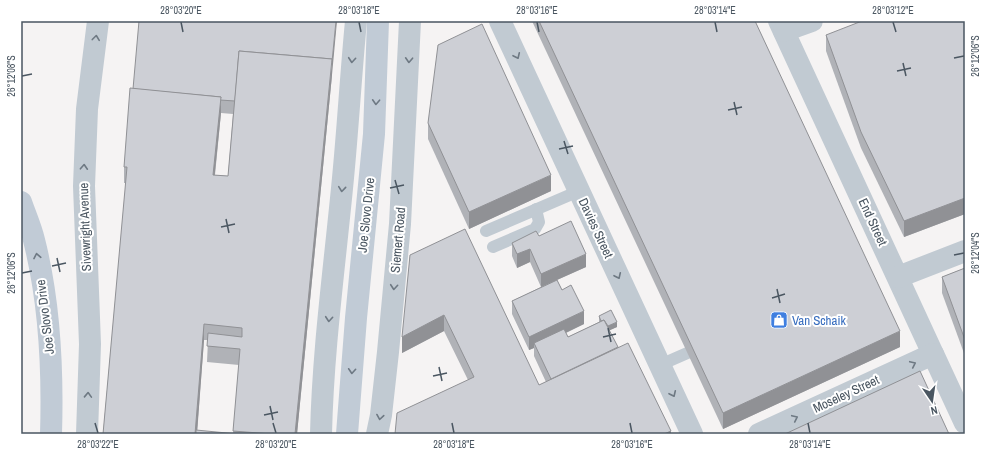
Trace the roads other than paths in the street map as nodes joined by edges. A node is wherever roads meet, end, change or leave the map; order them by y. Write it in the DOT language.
graph roads {
  1 [pos="98,21"];
  2 [pos="356,21"];
  3 [pos="378,21"];
  4 [pos="410,21"];
  5 [pos="500,21"];
  6 [pos="812,21"];
  7 [pos="782,26"];
  8 [pos="579,191"];
  9 [pos="21,202"];
  10 [pos="536,209"];
  11 [pos="486,231"];
  12 [pos="492,247"];
  13 [pos="965,251"];
  14 [pos="898,277"];
  15 [pos="710,342"];
  16 [pos="933,354"];
  17 [pos="660,365"];
  18 [pos="965,423"];
  19 [pos="51,434"];
  20 [pos="87,434"];
  21 [pos="321,434"];
  22 [pos="347,434"];
  23 [pos="377,434"];
  24 [pos="692,434"];
  25 [pos="759,434"];
  20 -- 1 [label="street, Sivewright Avenue, one-way"];
  2 -- 21 [label="street, one-way"];
  3 -- 22 [label="main road, Joe Slovo Drive, one-way"];
  4 -- 23 [label="street, Siemert Road, one-way"];
  5 -- 8 [label="street, Davies Street, one-way"];
  6 -- 7 [label="street"];
  7 -- 14 [label="street, End Street"];
  8 -- 10 [label="lane"];
  8 -- 17 [label="street, Davies Street, one-way"];
  19 -- 9 [label="main road, Joe Slovo Drive, one-way"];
  10 -- 11 [label="lane"];
  10 -- 12 [label="lane"];
  13 -- 14 [label="street"];
  14 -- 16 [label="street, End Street"];
  15 -- 17 [label="lane"];
  16 -- 18 [label="street, End Street"];
  25 -- 16 [label="street, Moseley Street, one-way"];
  17 -- 24 [label="street, Davies Street, one-way"];
}
